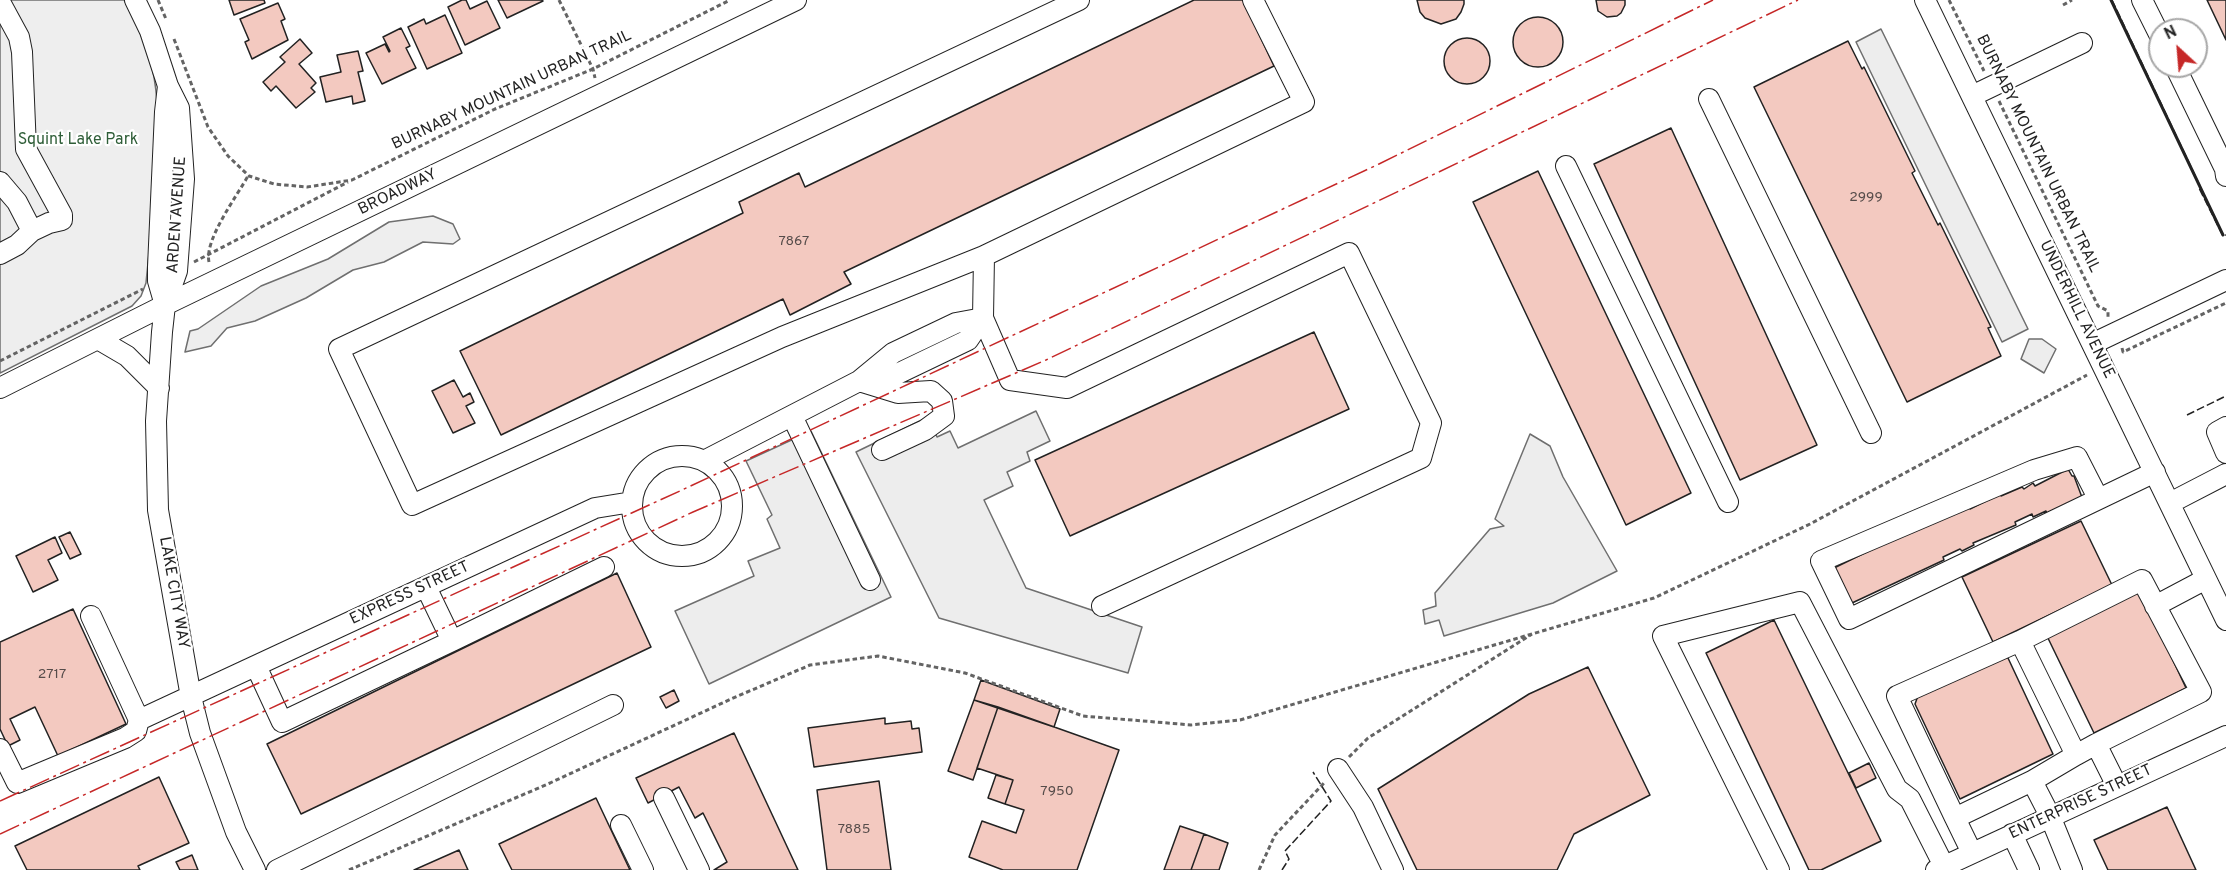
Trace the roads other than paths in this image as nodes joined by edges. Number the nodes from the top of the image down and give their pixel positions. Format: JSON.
{"nodes":[{"id":1,"x":135,"y":0,"type":"edge"},
{"id":2,"x":796,"y":0,"type":"edge"},
{"id":3,"x":1079,"y":0,"type":"edge"},
{"id":4,"x":1253,"y":0,"type":"edge"},
{"id":5,"x":1925,"y":0,"type":"edge"},
{"id":6,"x":2142,"y":0,"type":"edge"},
{"id":7,"x":0,"y":2,"type":"edge"},
{"id":8,"x":2151,"y":18,"type":"edge"},
{"id":9,"x":2082,"y":43,"type":"dead end"},
{"id":10,"x":2181,"y":78,"type":"edge"},
{"id":11,"x":1972,"y":96,"type":"junction"},
{"id":12,"x":1709,"y":99,"type":"dead end"},
{"id":13,"x":1566,"y":166,"type":"dead end"},
{"id":14,"x":2226,"y":171,"type":"edge"},
{"id":15,"x":0,"y":182,"type":"edge"},
{"id":16,"x":32,"y":231,"type":"junction"},
{"id":17,"x":0,"y":254,"type":"edge"},
{"id":18,"x":984,"y":256,"type":"junction"},
{"id":19,"x":2226,"y":280,"type":"edge"},
{"id":20,"x":165,"y":305,"type":"junction"},
{"id":21,"x":983,"y":318,"type":"junction"},
{"id":22,"x":98,"y":339,"type":"junction"},
{"id":23,"x":2092,"y":344,"type":"junction"},
{"id":24,"x":860,"y":381,"type":"junction"},
{"id":25,"x":0,"y":387,"type":"edge"},
{"id":26,"x":159,"y":388,"type":"junction"},
{"id":27,"x":792,"y":416,"type":"junction"},
{"id":28,"x":2226,"y":428,"type":"edge"},
{"id":29,"x":1871,"y":433,"type":"dead end"},
{"id":30,"x":882,"y":450,"type":"dead end"},
{"id":31,"x":2226,"y":453,"type":"edge"},
{"id":32,"x":704,"y":461,"type":"junction"},
{"id":33,"x":2155,"y":472,"type":"junction"},
{"id":34,"x":2226,"y":474,"type":"edge"},
{"id":35,"x":2098,"y":498,"type":"junction"},
{"id":36,"x":632,"y":502,"type":"junction"},
{"id":37,"x":1728,"y":502,"type":"dead end"},
{"id":38,"x":2170,"y":503,"type":"junction"},
{"id":39,"x":604,"y":567,"type":"dead end"},
{"id":40,"x":2206,"y":579,"type":"junction"},
{"id":41,"x":870,"y":580,"type":"dead end"},
{"id":42,"x":426,"y":587,"type":"junction"},
{"id":43,"x":1102,"y":606,"type":"dead end"},
{"id":44,"x":2156,"y":606,"type":"junction"},
{"id":45,"x":91,"y":616,"type":"dead end"},
{"id":46,"x":2226,"y":620,"type":"edge"},
{"id":47,"x":2020,"y":640,"type":"junction"},
{"id":48,"x":452,"y":641,"type":"junction"},
{"id":49,"x":256,"y":666,"type":"junction"},
{"id":50,"x":191,"y":697,"type":"junction"},
{"id":51,"x":613,"y":705,"type":"dead end"},
{"id":52,"x":139,"y":720,"type":"junction"},
{"id":53,"x":2226,"y":736,"type":"edge"},
{"id":54,"x":2096,"y":744,"type":"junction"},
{"id":55,"x":0,"y":749,"type":"edge"},
{"id":56,"x":2076,"y":755,"type":"junction"},
{"id":57,"x":1338,"y":769,"type":"road end"},
{"id":58,"x":2032,"y":781,"type":"junction"},
{"id":59,"x":2117,"y":786,"type":"junction"},
{"id":60,"x":664,"y":798,"type":"dead end"},
{"id":61,"x":2050,"y":816,"type":"junction"},
{"id":62,"x":1956,"y":818,"type":"junction"},
{"id":63,"x":621,"y":825,"type":"dead end"},
{"id":64,"x":2012,"y":834,"type":"junction"},
{"id":65,"x":1972,"y":853,"type":"junction"},
{"id":66,"x":1940,"y":868,"type":"edge"},
{"id":67,"x":255,"y":870,"type":"edge"},
{"id":68,"x":277,"y":870,"type":"edge"},
{"id":69,"x":643,"y":870,"type":"edge"},
{"id":70,"x":699,"y":870,"type":"edge"},
{"id":71,"x":1393,"y":870,"type":"edge"},
{"id":72,"x":1779,"y":870,"type":"edge"},
{"id":73,"x":2029,"y":870,"type":"edge"},
{"id":74,"x":2072,"y":870,"type":"edge"}],
"edges":[{"from":1,"to":20,"type":"street","name":"ARDEN AVENUE"},
{"from":2,"to":20,"type":"street","name":"BROADWAY"},
{"from":3,"to":18,"type":"street"},
{"from":4,"to":18,"type":"street"},
{"from":5,"to":11,"type":"street","name":"UNDERHILL AVENUE"},
{"from":6,"to":8,"type":"street"},
{"from":7,"to":16,"type":"street"},
{"from":9,"to":11,"type":"street"},
{"from":10,"to":14,"type":"street"},
{"from":11,"to":23,"type":"street","name":"UNDERHILL AVENUE"},
{"from":12,"to":29,"type":"street"},
{"from":13,"to":37,"type":"street"},
{"from":15,"to":16,"type":"street"},
{"from":16,"to":17,"type":"street"},
{"from":18,"to":21,"type":"street"},
{"from":19,"to":23,"type":"street"},
{"from":20,"to":22,"type":"street","name":"BROADWAY"},
{"from":20,"to":26,"type":"street","name":"LAKE CITY WAY"},
{"from":21,"to":24,"type":"street"},
{"from":21,"to":43,"type":"street"},
{"from":22,"to":25,"type":"street","name":"BROADWAY"},
{"from":22,"to":26,"type":"street"},
{"from":23,"to":33,"type":"street","name":"UNDERHILL AVENUE"},
{"from":24,"to":27,"type":"street"},
{"from":24,"to":30,"type":"street"},
{"from":26,"to":50,"type":"street","name":"LAKE CITY WAY"},
{"from":27,"to":32,"type":"street"},
{"from":27,"to":41,"type":"street"},
{"from":28,"to":31,"type":"street"},
{"from":32,"to":36,"type":"street"},
{"from":32,"to":36,"type":"street"},
{"from":33,"to":35,"type":"street"},
{"from":33,"to":38,"type":"street","name":"UNDERHILL AVENUE"},
{"from":34,"to":38,"type":"street"},
{"from":35,"to":35,"type":"street"},
{"from":36,"to":42,"type":"street","name":"EXPRESS STREET"},
{"from":38,"to":40,"type":"street","name":"UNDERHILL AVENUE"},
{"from":39,"to":48,"type":"street"},
{"from":40,"to":44,"type":"street"},
{"from":40,"to":46,"type":"street","name":"UNDERHILL AVENUE"},
{"from":42,"to":48,"type":"street"},
{"from":42,"to":49,"type":"street","name":"EXPRESS STREET"},
{"from":44,"to":47,"type":"street"},
{"from":44,"to":54,"type":"street"},
{"from":45,"to":52,"type":"street"},
{"from":47,"to":56,"type":"street"},
{"from":47,"to":62,"type":"street"},
{"from":48,"to":49,"type":"street"},
{"from":49,"to":50,"type":"street","name":"EXPRESS STREET"},
{"from":50,"to":52,"type":"street","name":"EXPRESS STREET"},
{"from":50,"to":67,"type":"street","name":"LAKE CITY WAY"},
{"from":51,"to":68,"type":"street"},
{"from":52,"to":55,"type":"street"},
{"from":53,"to":59,"type":"street","name":"ENTERPRISE STREET"},
{"from":54,"to":56,"type":"street"},
{"from":54,"to":59,"type":"street"},
{"from":56,"to":58,"type":"street"},
{"from":57,"to":71,"type":"street"},
{"from":58,"to":61,"type":"street"},
{"from":58,"to":62,"type":"street"},
{"from":59,"to":61,"type":"street","name":"ENTERPRISE STREET"},
{"from":60,"to":70,"type":"street"},
{"from":61,"to":64,"type":"street","name":"ENTERPRISE STREET"},
{"from":61,"to":74,"type":"street"},
{"from":62,"to":65,"type":"street"},
{"from":63,"to":69,"type":"street"},
{"from":64,"to":65,"type":"street","name":"ENTERPRISE STREET"},
{"from":64,"to":73,"type":"street"},
{"from":65,"to":66,"type":"street","name":"ENTERPRISE STREET"},
{"from":66,"to":72,"type":"street"}]}
